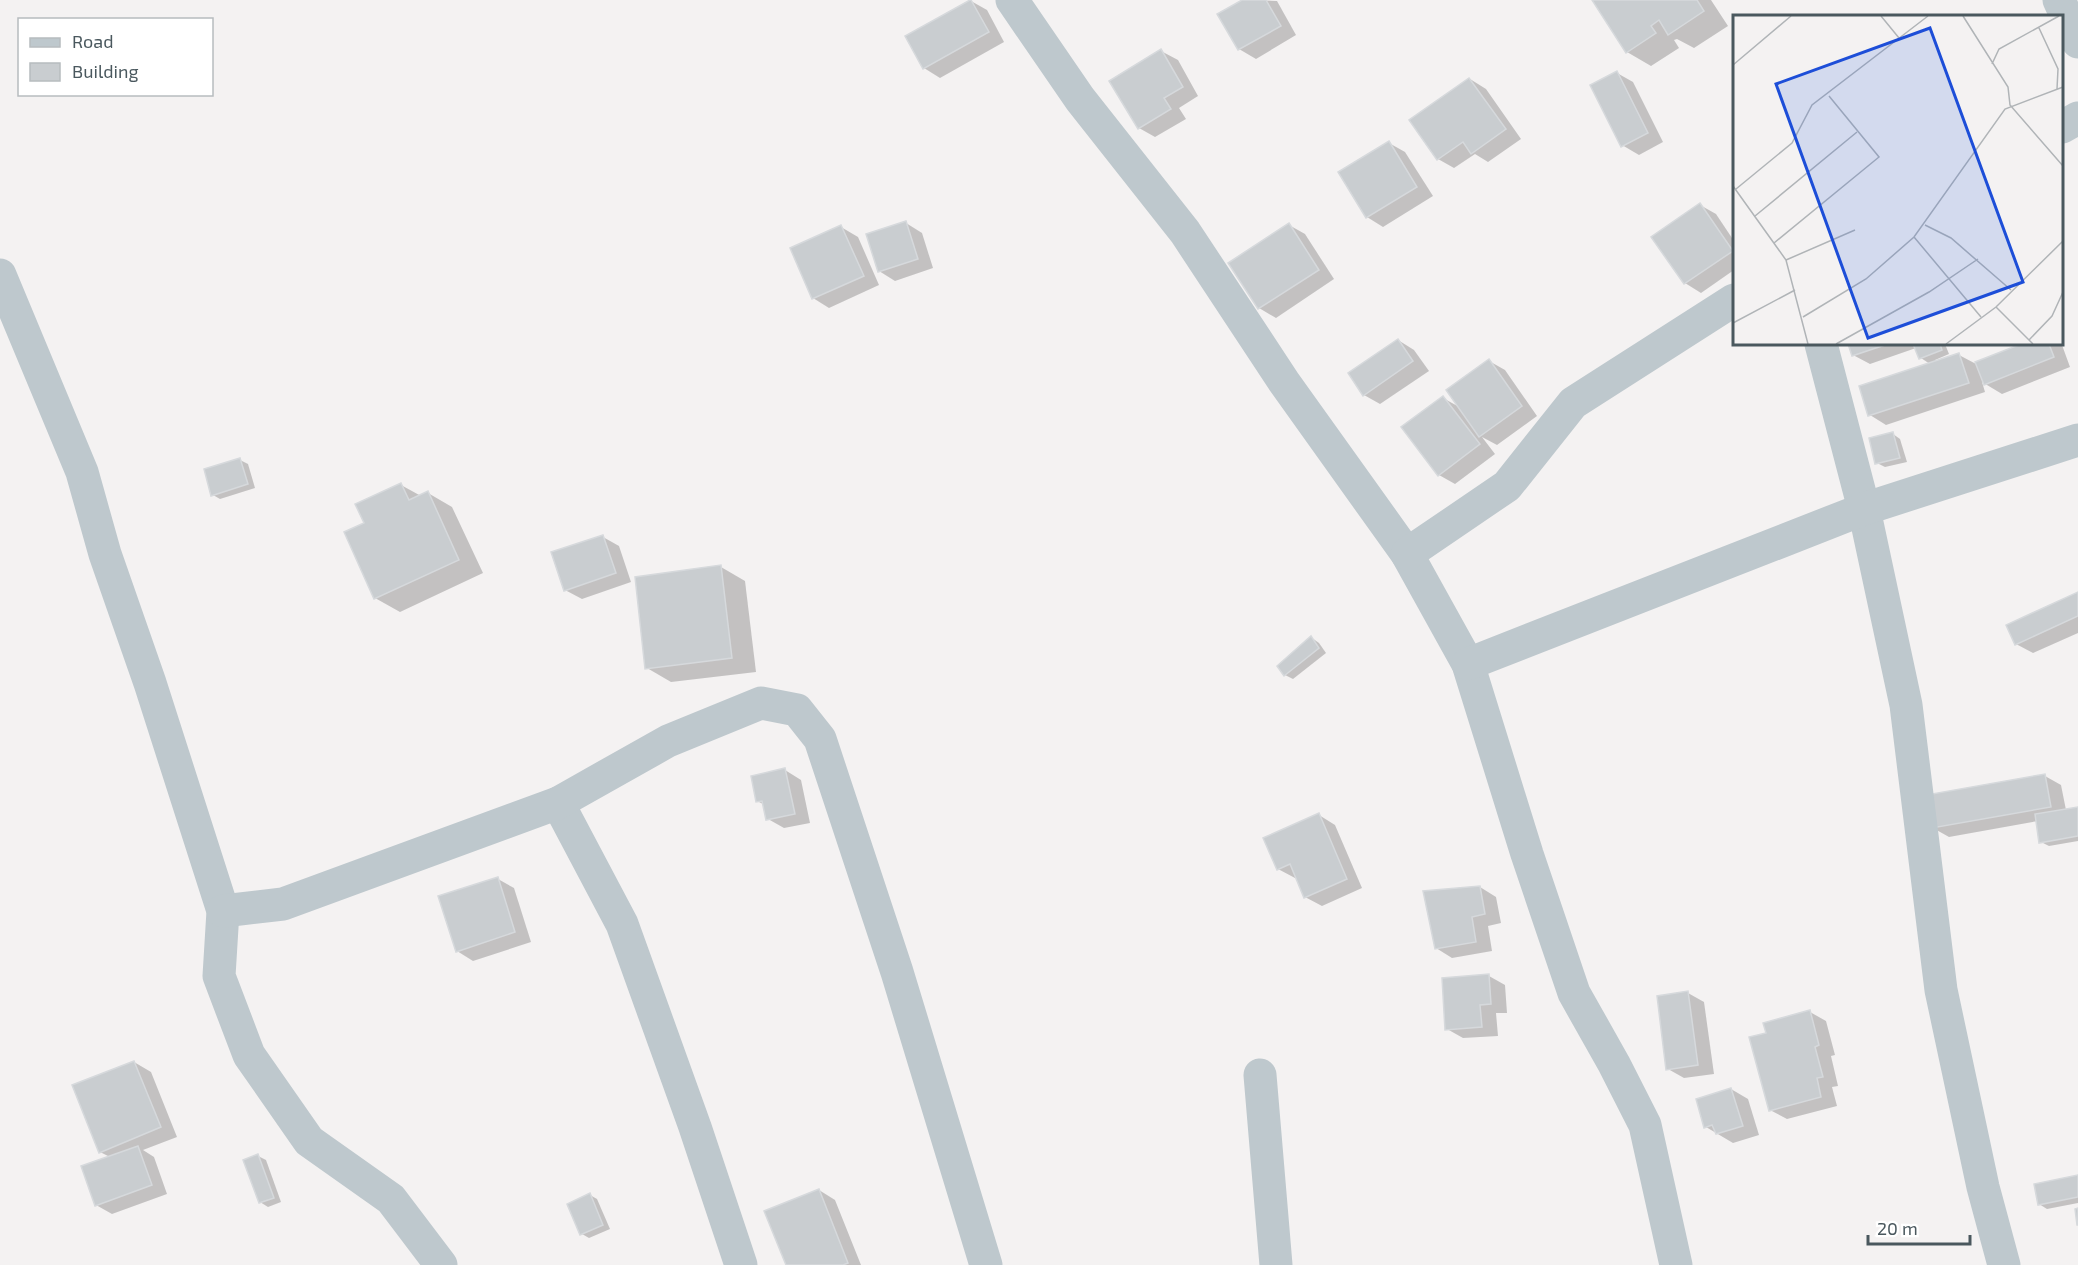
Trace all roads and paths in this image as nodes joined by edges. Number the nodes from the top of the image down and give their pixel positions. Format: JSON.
{"nodes":[{"id":1,"x":1012,"y":0,"type":"edge"},
{"id":2,"x":2059,"y":0,"type":"edge"},
{"id":3,"x":2078,"y":42,"type":"edge"},
{"id":4,"x":2078,"y":118,"type":"edge"},
{"id":5,"x":2063,"y":126,"type":"edge"},
{"id":6,"x":0,"y":275,"type":"edge"},
{"id":7,"x":1733,"y":301,"type":"edge"},
{"id":8,"x":1821,"y":345,"type":"edge"},
{"id":9,"x":2078,"y":441,"type":"edge"},
{"id":10,"x":1864,"y":509,"type":"junction"},
{"id":11,"x":1407,"y":554,"type":"junction"},
{"id":12,"x":1468,"y":664,"type":"junction"},
{"id":13,"x":558,"y":803,"type":"junction"},
{"id":14,"x":223,"y":910,"type":"junction"},
{"id":15,"x":1260,"y":1075,"type":"dead end"},
{"id":16,"x":441,"y":1265,"type":"edge"},
{"id":17,"x":741,"y":1265,"type":"edge"},
{"id":18,"x":986,"y":1265,"type":"edge"},
{"id":19,"x":1276,"y":1265,"type":"edge"},
{"id":20,"x":1676,"y":1265,"type":"edge"},
{"id":21,"x":2004,"y":1265,"type":"edge"}],
"edges":[{"from":1,"to":11,"type":"street"},
{"from":2,"to":3,"type":"street"},
{"from":4,"to":5,"type":"street"},
{"from":6,"to":14,"type":"street"},
{"from":7,"to":11,"type":"street"},
{"from":8,"to":10,"type":"street"},
{"from":9,"to":10,"type":"street"},
{"from":10,"to":12,"type":"street"},
{"from":10,"to":21,"type":"street"},
{"from":11,"to":12,"type":"street"},
{"from":12,"to":20,"type":"street"},
{"from":13,"to":14,"type":"street"},
{"from":13,"to":17,"type":"street"},
{"from":13,"to":18,"type":"street"},
{"from":14,"to":16,"type":"street"},
{"from":15,"to":19,"type":"street"}]}
